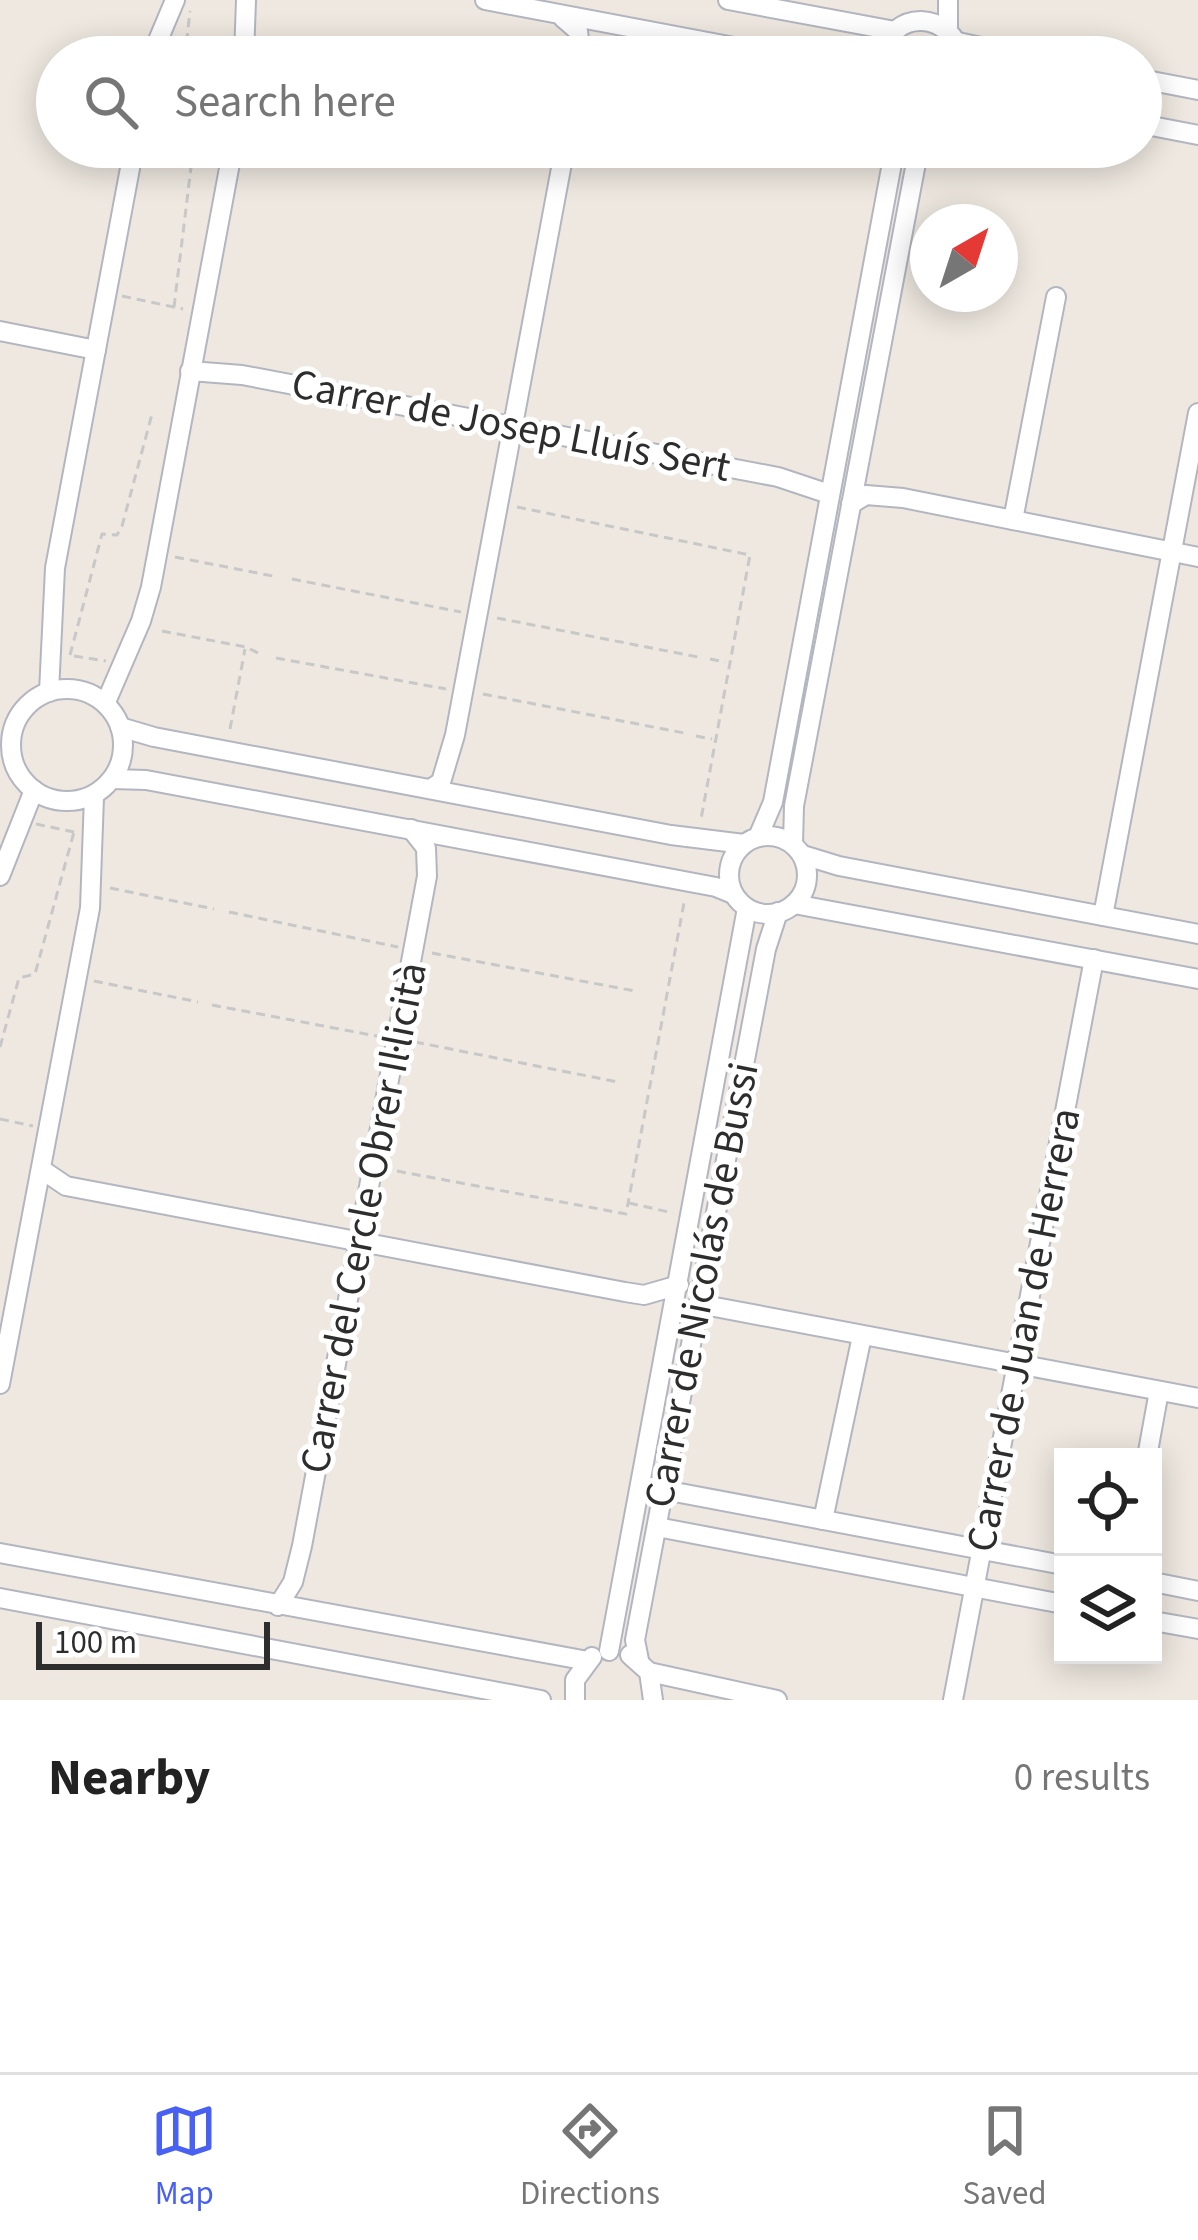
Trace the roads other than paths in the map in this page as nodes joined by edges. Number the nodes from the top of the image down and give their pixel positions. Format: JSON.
{"nodes":[{"id":1,"x":245,"y":0,"type":"edge"},
{"id":2,"x":484,"y":0,"type":"edge"},
{"id":3,"x":728,"y":0,"type":"edge"},
{"id":4,"x":922,"y":0,"type":"edge"},
{"id":5,"x":948,"y":0,"type":"edge"},
{"id":6,"x":183,"y":4,"type":"edge"},
{"id":7,"x":560,"y":14,"type":"junction"},
{"id":8,"x":914,"y":20,"type":"junction"},
{"id":9,"x":895,"y":31,"type":"junction"},
{"id":10,"x":164,"y":36,"type":"edge"},
{"id":11,"x":244,"y":36,"type":"edge"},
{"id":12,"x":579,"y":36,"type":"edge"},
{"id":13,"x":677,"y":36,"type":"edge"},
{"id":14,"x":893,"y":36,"type":"edge"},
{"id":15,"x":949,"y":36,"type":"edge"},
{"id":16,"x":955,"y":36,"type":"edge"},
{"id":17,"x":1162,"y":83,"type":"edge"},
{"id":18,"x":1198,"y":90,"type":"edge"},
{"id":19,"x":1162,"y":128,"type":"edge"},
{"id":20,"x":1198,"y":135,"type":"edge"},
{"id":21,"x":130,"y":168,"type":"edge"},
{"id":22,"x":229,"y":168,"type":"edge"},
{"id":23,"x":561,"y":168,"type":"edge"},
{"id":24,"x":891,"y":168,"type":"edge"},
{"id":25,"x":915,"y":168,"type":"edge"},
{"id":26,"x":1056,"y":297,"type":"dead end"},
{"id":27,"x":0,"y":331,"type":"edge"},
{"id":28,"x":96,"y":350,"type":"junction"},
{"id":29,"x":190,"y":371,"type":"junction"},
{"id":30,"x":1198,"y":413,"type":"edge"},
{"id":31,"x":513,"y":428,"type":"junction"},
{"id":32,"x":829,"y":494,"type":"junction"},
{"id":33,"x":851,"y":503,"type":"junction"},
{"id":34,"x":1013,"y":520,"type":"junction"},
{"id":35,"x":1172,"y":552,"type":"junction"},
{"id":36,"x":1198,"y":556,"type":"edge"},
{"id":37,"x":49,"y":692,"type":"junction"},
{"id":38,"x":106,"y":702,"type":"junction"},
{"id":39,"x":0,"y":708,"type":"edge"},
{"id":40,"x":22,"y":712,"type":"junction"},
{"id":41,"x":120,"y":727,"type":"junction"},
{"id":42,"x":6,"y":755,"type":"edge"},
{"id":43,"x":112,"y":779,"type":"junction"},
{"id":44,"x":432,"y":788,"type":"junction"},
{"id":45,"x":34,"y":790,"type":"junction"},
{"id":46,"x":94,"y":797,"type":"junction"},
{"id":47,"x":411,"y":829,"type":"junction"},
{"id":48,"x":752,"y":840,"type":"junction"},
{"id":49,"x":798,"y":850,"type":"junction"},
{"id":50,"x":0,"y":876,"type":"edge"},
{"id":51,"x":740,"y":901,"type":"junction"},
{"id":52,"x":786,"y":908,"type":"junction"},
{"id":53,"x":1103,"y":916,"type":"junction"},
{"id":54,"x":1198,"y":934,"type":"edge"},
{"id":55,"x":1094,"y":959,"type":"junction"},
{"id":56,"x":1198,"y":979,"type":"edge"},
{"id":57,"x":41,"y":1169,"type":"junction"},
{"id":58,"x":359,"y":1241,"type":"junction"},
{"id":59,"x":679,"y":1285,"type":"junction"},
{"id":60,"x":699,"y":1304,"type":"junction"},
{"id":61,"x":862,"y":1336,"type":"junction"},
{"id":62,"x":1019,"y":1365,"type":"junction"},
{"id":63,"x":0,"y":1384,"type":"edge"},
{"id":64,"x":1159,"y":1391,"type":"junction"},
{"id":65,"x":1198,"y":1399,"type":"edge"},
{"id":66,"x":1149,"y":1448,"type":"edge"},
{"id":67,"x":664,"y":1490,"type":"junction"},
{"id":68,"x":823,"y":1520,"type":"junction"},
{"id":69,"x":657,"y":1526,"type":"junction"},
{"id":70,"x":982,"y":1550,"type":"junction"},
{"id":71,"x":0,"y":1552,"type":"edge"},
{"id":72,"x":1054,"y":1563,"type":"edge"},
{"id":73,"x":1162,"y":1584,"type":"edge"},
{"id":74,"x":975,"y":1587,"type":"junction"},
{"id":75,"x":1198,"y":1591,"type":"edge"},
{"id":76,"x":0,"y":1598,"type":"edge"},
{"id":77,"x":1054,"y":1602,"type":"edge"},
{"id":78,"x":278,"y":1606,"type":"junction"},
{"id":79,"x":1162,"y":1623,"type":"edge"},
{"id":80,"x":1198,"y":1629,"type":"edge"},
{"id":81,"x":609,"y":1651,"type":"junction"},
{"id":82,"x":588,"y":1660,"type":"junction"},
{"id":83,"x":644,"y":1666,"type":"junction"},
{"id":84,"x":541,"y":1700,"type":"edge"},
{"id":85,"x":575,"y":1700,"type":"edge"},
{"id":86,"x":652,"y":1700,"type":"edge"},
{"id":87,"x":777,"y":1700,"type":"edge"},
{"id":88,"x":953,"y":1700,"type":"edge"}],
"edges":[{"from":1,"to":11,"type":"street"},
{"from":2,"to":7,"type":"street"},
{"from":3,"to":9,"type":"street"},
{"from":4,"to":8,"type":"street"},
{"from":5,"to":16,"type":"street"},
{"from":6,"to":10,"type":"street"},
{"from":7,"to":12,"type":"street"},
{"from":7,"to":13,"type":"street"},
{"from":8,"to":9,"type":"street"},
{"from":8,"to":15,"type":"street"},
{"from":9,"to":14,"type":"street"},
{"from":17,"to":18,"type":"street"},
{"from":19,"to":20,"type":"street"},
{"from":21,"to":28,"type":"street"},
{"from":22,"to":29,"type":"street"},
{"from":23,"to":31,"type":"street"},
{"from":24,"to":32,"type":"street"},
{"from":25,"to":33,"type":"street"},
{"from":26,"to":34,"type":"street"},
{"from":27,"to":28,"type":"street"},
{"from":28,"to":37,"type":"street"},
{"from":29,"to":31,"type":"street","name":"Carrer de Josep Lluís Sert"},
{"from":29,"to":38,"type":"street"},
{"from":30,"to":35,"type":"street"},
{"from":31,"to":32,"type":"street","name":"Carrer de Josep Lluís Sert"},
{"from":31,"to":44,"type":"street"},
{"from":32,"to":48,"type":"street"},
{"from":33,"to":34,"type":"street"},
{"from":33,"to":49,"type":"street"},
{"from":34,"to":35,"type":"street"},
{"from":35,"to":36,"type":"street"},
{"from":35,"to":53,"type":"street"},
{"from":37,"to":38,"type":"street"},
{"from":37,"to":40,"type":"street"},
{"from":38,"to":41,"type":"street"},
{"from":39,"to":40,"type":"street"},
{"from":40,"to":42,"type":"street"},
{"from":41,"to":43,"type":"street"},
{"from":41,"to":44,"type":"street"},
{"from":42,"to":45,"type":"street"},
{"from":43,"to":46,"type":"street"},
{"from":43,"to":47,"type":"street"},
{"from":44,"to":48,"type":"street"},
{"from":45,"to":46,"type":"street"},
{"from":45,"to":50,"type":"street"},
{"from":46,"to":57,"type":"street"},
{"from":47,"to":51,"type":"street"},
{"from":47,"to":58,"type":"street","name":"Carrer del Cercle Obrer Il·licità"},
{"from":48,"to":49,"type":"street"},
{"from":48,"to":51,"type":"street"},
{"from":49,"to":52,"type":"street"},
{"from":49,"to":53,"type":"street"},
{"from":51,"to":52,"type":"street"},
{"from":51,"to":59,"type":"street","name":"Carrer de Nicolás de Bussi"},
{"from":52,"to":55,"type":"street"},
{"from":52,"to":60,"type":"street","name":"Carrer de Nicolás de Bussi"},
{"from":53,"to":54,"type":"street"},
{"from":55,"to":56,"type":"street"},
{"from":55,"to":62,"type":"street","name":"Carrer de Juan de Herrera"},
{"from":57,"to":58,"type":"street"},
{"from":57,"to":63,"type":"street"},
{"from":58,"to":59,"type":"street"},
{"from":58,"to":78,"type":"street","name":"Carrer del Cercle Obrer Il·licità"},
{"from":59,"to":81,"type":"street","name":"Carrer de Nicolás de Bussi"},
{"from":60,"to":61,"type":"street"},
{"from":60,"to":67,"type":"street","name":"Carrer de Nicolás de Bussi"},
{"from":61,"to":62,"type":"street"},
{"from":61,"to":68,"type":"street"},
{"from":62,"to":64,"type":"street"},
{"from":62,"to":70,"type":"street","name":"Carrer de Juan de Herrera"},
{"from":64,"to":65,"type":"street"},
{"from":64,"to":66,"type":"street"},
{"from":67,"to":68,"type":"street"},
{"from":67,"to":69,"type":"street","name":"Carrer de Nicolás de Bussi"},
{"from":68,"to":70,"type":"street"},
{"from":69,"to":74,"type":"street"},
{"from":69,"to":83,"type":"street","name":"Carrer de Nicolás de Bussi"},
{"from":70,"to":72,"type":"street"},
{"from":70,"to":74,"type":"street","name":"Carrer de Juan de Herrera"},
{"from":71,"to":78,"type":"street"},
{"from":73,"to":75,"type":"street"},
{"from":74,"to":77,"type":"street"},
{"from":74,"to":88,"type":"street","name":"Carrer de Juan de Herrera"},
{"from":76,"to":84,"type":"street"},
{"from":78,"to":82,"type":"street"},
{"from":79,"to":80,"type":"street"},
{"from":81,"to":82,"type":"street"},
{"from":81,"to":83,"type":"street"},
{"from":82,"to":85,"type":"street"},
{"from":83,"to":86,"type":"street","name":"Carrer de Nicolás de Bussi"},
{"from":83,"to":87,"type":"street"}]}
